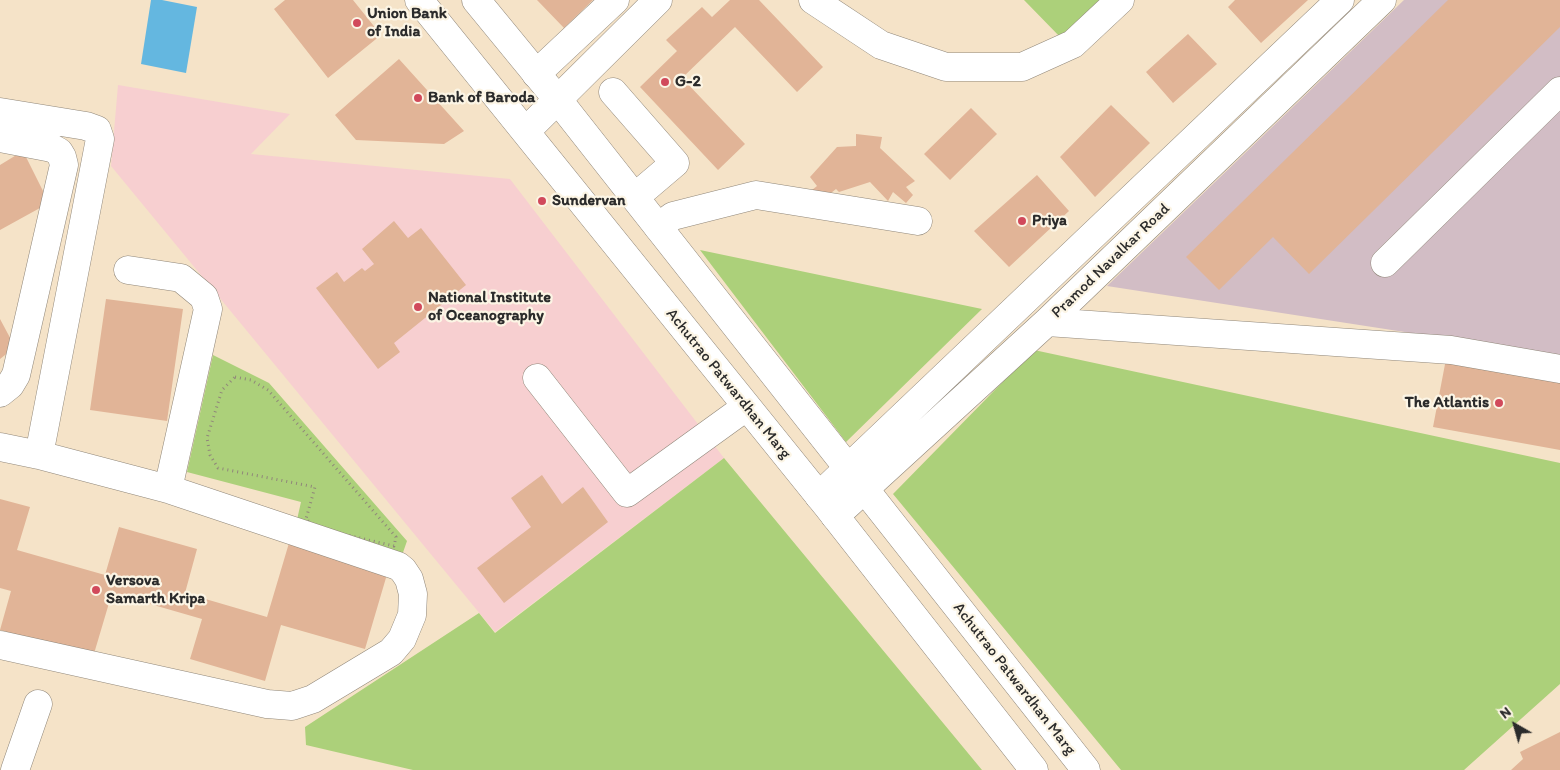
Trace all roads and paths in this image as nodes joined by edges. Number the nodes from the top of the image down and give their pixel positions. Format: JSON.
{"nodes":[{"id":1,"x":419,"y":0,"type":"edge"},
{"id":2,"x":476,"y":0,"type":"edge"},
{"id":3,"x":616,"y":0,"type":"edge"},
{"id":4,"x":658,"y":0,"type":"edge"},
{"id":5,"x":814,"y":0,"type":"edge"},
{"id":6,"x":1120,"y":0,"type":"edge"},
{"id":7,"x":1340,"y":0,"type":"edge"},
{"id":8,"x":1382,"y":0,"type":"edge"},
{"id":9,"x":536,"y":74,"type":"junction"},
{"id":10,"x":1560,"y":91,"type":"edge"},
{"id":11,"x":613,"y":92,"type":"dead end"},
{"id":12,"x":558,"y":100,"type":"junction"},
{"id":13,"x":0,"y":112,"type":"edge"},
{"id":14,"x":526,"y":131,"type":"junction"},
{"id":15,"x":0,"y":138,"type":"edge"},
{"id":16,"x":634,"y":197,"type":"junction"},
{"id":17,"x":918,"y":221,"type":"dead end"},
{"id":18,"x":658,"y":226,"type":"junction"},
{"id":19,"x":1384,"y":263,"type":"dead end"},
{"id":20,"x":128,"y":270,"type":"dead end"},
{"id":21,"x":1047,"y":322,"type":"junction"},
{"id":22,"x":1560,"y":369,"type":"edge"},
{"id":23,"x":537,"y":378,"type":"dead end"},
{"id":24,"x":0,"y":393,"type":"edge"},
{"id":25,"x":746,"y":407,"type":"junction"},
{"id":26,"x":0,"y":447,"type":"edge"},
{"id":27,"x":39,"y":455,"type":"junction"},
{"id":28,"x":218,"y":468,"type":"joint"},
{"id":29,"x":857,"y":478,"type":"junction"},
{"id":30,"x":168,"y":489,"type":"junction"},
{"id":31,"x":827,"y":506,"type":"junction"},
{"id":32,"x":0,"y":646,"type":"edge"},
{"id":33,"x":38,"y":704,"type":"dead end"},
{"id":34,"x":15,"y":768,"type":"edge"},
{"id":35,"x":1034,"y":770,"type":"edge"},
{"id":36,"x":1086,"y":770,"type":"edge"}],
"edges":[{"from":1,"to":14,"type":"street","name":"Achutrao Patwardhan Marg"},
{"from":2,"to":9,"type":"street","name":"Achutrao Patwardhan Marg"},
{"from":3,"to":9,"type":"street"},
{"from":4,"to":12,"type":"street"},
{"from":5,"to":6,"type":"street"},
{"from":7,"to":29,"type":"street","name":"Pramod Navalkar Road"},
{"from":8,"to":21,"type":"street","name":"Pramod Navalkar Road"},
{"from":9,"to":12,"type":"street","name":"Achutrao Patwardhan Marg"},
{"from":10,"to":19,"type":"street"},
{"from":11,"to":16,"type":"street"},
{"from":12,"to":14,"type":"street"},
{"from":12,"to":16,"type":"street","name":"Achutrao Patwardhan Marg"},
{"from":13,"to":27,"type":"street"},
{"from":14,"to":25,"type":"street","name":"Achutrao Patwardhan Marg"},
{"from":15,"to":24,"type":"street"},
{"from":16,"to":18,"type":"street","name":"Achutrao Patwardhan Marg"},
{"from":17,"to":18,"type":"street"},
{"from":18,"to":29,"type":"street","name":"Achutrao Patwardhan Marg"},
{"from":20,"to":30,"type":"street"},
{"from":21,"to":22,"type":"street"},
{"from":21,"to":29,"type":"street","name":"Pramod Navalkar Road"},
{"from":23,"to":25,"type":"street"},
{"from":25,"to":31,"type":"street","name":"Achutrao Patwardhan Marg"},
{"from":26,"to":27,"type":"street"},
{"from":27,"to":30,"type":"street"},
{"from":28,"to":28,"type":"path"},
{"from":29,"to":31,"type":"street","name":"Pramod Navalkar Road"},
{"from":29,"to":36,"type":"street","name":"Achutrao Patwardhan Marg"},
{"from":30,"to":32,"type":"street"},
{"from":31,"to":35,"type":"street","name":"Achutrao Patwardhan Marg"},
{"from":33,"to":34,"type":"street"}]}
